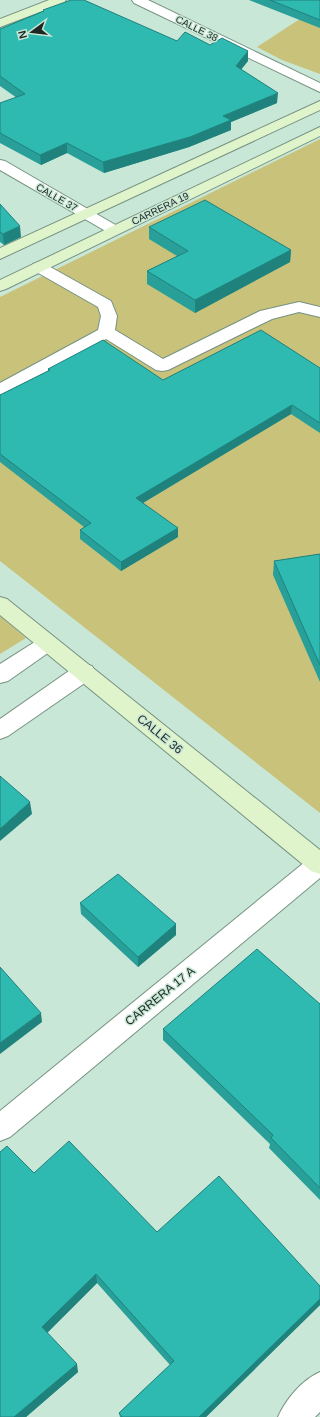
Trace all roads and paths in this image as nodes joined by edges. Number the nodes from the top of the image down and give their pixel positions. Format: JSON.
{"nodes":[{"id":1,"x":60,"y":0,"type":"edge"},
{"id":2,"x":138,"y":0,"type":"edge"},
{"id":3,"x":0,"y":23,"type":"edge"},
{"id":4,"x":320,"y":88,"type":"edge"},
{"id":5,"x":320,"y":105,"type":"edge"},
{"id":6,"x":320,"y":131,"type":"edge"},
{"id":7,"x":0,"y":164,"type":"edge"},
{"id":8,"x":85,"y":214,"type":"junction"},
{"id":9,"x":114,"y":230,"type":"junction"},
{"id":10,"x":0,"y":254,"type":"edge"},
{"id":11,"x":39,"y":267,"type":"junction"},
{"id":12,"x":0,"y":286,"type":"edge"},
{"id":13,"x":320,"y":312,"type":"edge"},
{"id":14,"x":106,"y":332,"type":"junction"},
{"id":15,"x":0,"y":390,"type":"edge"},
{"id":16,"x":0,"y":604,"type":"edge"},
{"id":17,"x":48,"y":643,"type":"junction"},
{"id":18,"x":84,"y":672,"type":"junction"},
{"id":19,"x":0,"y":675,"type":"edge"},
{"id":20,"x":0,"y":730,"type":"edge"},
{"id":21,"x":320,"y":864,"type":"edge"},
{"id":22,"x":0,"y":1128,"type":"edge"},
{"id":23,"x":320,"y":1388,"type":"edge"},
{"id":24,"x":294,"y":1417,"type":"edge"}],
"edges":[{"from":1,"to":3,"type":"main road"},
{"from":2,"to":4,"type":"street","name":"CALLE 38"},
{"from":5,"to":8,"type":"main road"},
{"from":6,"to":9,"type":"main road","name":"CARRERA 19"},
{"from":7,"to":8,"type":"street","name":"CALLE 37"},
{"from":8,"to":9,"type":"street","name":"CALLE 37"},
{"from":8,"to":10,"type":"main road"},
{"from":9,"to":11,"type":"main road","name":"CARRERA 19"},
{"from":11,"to":12,"type":"main road","name":"CARRERA 19"},
{"from":11,"to":14,"type":"street"},
{"from":13,"to":14,"type":"street"},
{"from":14,"to":15,"type":"street"},
{"from":16,"to":17,"type":"main road","name":"CALLE 36"},
{"from":17,"to":18,"type":"main road","name":"CALLE 36"},
{"from":17,"to":19,"type":"street"},
{"from":18,"to":20,"type":"street"},
{"from":18,"to":21,"type":"main road","name":"CALLE 36"},
{"from":21,"to":22,"type":"street","name":"CARRERA 17 A"},
{"from":23,"to":24,"type":"street"}]}
